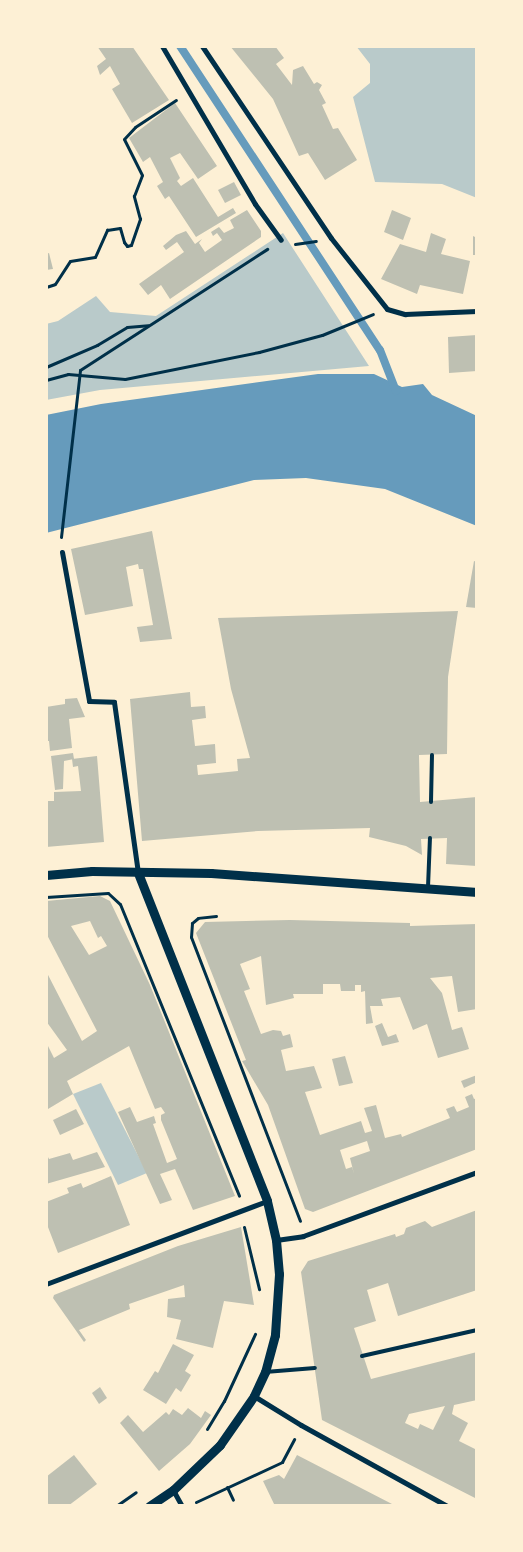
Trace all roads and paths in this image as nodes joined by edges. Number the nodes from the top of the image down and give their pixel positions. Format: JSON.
{"nodes":[{"id":1,"x":162,"y":46,"type":"edge"},
{"id":2,"x":202,"y":46,"type":"edge"},
{"id":3,"x":189,"y":91,"type":"junction"},
{"id":4,"x":322,"y":239,"type":"dead end"},
{"id":5,"x":281,"y":240,"type":"joint"},
{"id":6,"x":291,"y":245,"type":"dead end"},
{"id":7,"x":46,"y":287,"type":"edge"},
{"id":8,"x":477,"y":311,"type":"edge"},
{"id":9,"x":366,"y":316,"type":"dead end"},
{"id":10,"x":149,"y":325,"type":"junction"},
{"id":11,"x":46,"y":368,"type":"edge"},
{"id":12,"x":46,"y":380,"type":"edge"},
{"id":13,"x":61,"y":538,"type":"dead end"},
{"id":14,"x":62,"y":552,"type":"dead end"},
{"id":15,"x":432,"y":755,"type":"dead end"},
{"id":16,"x":431,"y":802,"type":"dead end"},
{"id":17,"x":430,"y":838,"type":"dead end"},
{"id":18,"x":138,"y":873,"type":"junction"},
{"id":19,"x":46,"y":875,"type":"edge"},
{"id":20,"x":427,"y":890,"type":"junction"},
{"id":21,"x":477,"y":892,"type":"edge"},
{"id":22,"x":46,"y":897,"type":"edge"},
{"id":23,"x":216,"y":916,"type":"dead end"},
{"id":24,"x":477,"y":1172,"type":"edge"},
{"id":25,"x":267,"y":1200,"type":"junction"},
{"id":26,"x":240,"y":1209,"type":"junction"},
{"id":27,"x":303,"y":1236,"type":"junction"},
{"id":28,"x":276,"y":1240,"type":"junction"},
{"id":29,"x":46,"y":1284,"type":"edge"},
{"id":30,"x":260,"y":1299,"type":"dead end"},
{"id":31,"x":257,"y":1327,"type":"dead end"},
{"id":32,"x":477,"y":1330,"type":"edge"},
{"id":33,"x":362,"y":1356,"type":"dead end"},
{"id":34,"x":315,"y":1368,"type":"dead end"},
{"id":35,"x":265,"y":1372,"type":"junction"},
{"id":36,"x":254,"y":1396,"type":"junction"},
{"id":37,"x":301,"y":1426,"type":"junction"},
{"id":38,"x":201,"y":1437,"type":"dead end"},
{"id":39,"x":227,"y":1487,"type":"junction"},
{"id":40,"x":173,"y":1490,"type":"junction"},
{"id":41,"x":200,"y":1500,"type":"dead end"},
{"id":42,"x":234,"y":1500,"type":"dead end"},
{"id":43,"x":149,"y":1506,"type":"edge"},
{"id":44,"x":182,"y":1506,"type":"edge"},
{"id":45,"x":447,"y":1506,"type":"edge"}],
"edges":[{"from":1,"to":3,"type":"street"},
{"from":2,"to":8,"type":"street"},
{"from":3,"to":5,"type":"street"},
{"from":3,"to":7,"type":"path"},
{"from":4,"to":6,"type":"path"},
{"from":5,"to":10,"type":"path"},
{"from":9,"to":12,"type":"path"},
{"from":10,"to":11,"type":"path"},
{"from":10,"to":13,"type":"path"},
{"from":14,"to":18,"type":"street"},
{"from":15,"to":16,"type":"lane"},
{"from":17,"to":20,"type":"lane"},
{"from":18,"to":19,"type":"street"},
{"from":18,"to":20,"type":"street"},
{"from":18,"to":25,"type":"street"},
{"from":20,"to":21,"type":"street"},
{"from":22,"to":26,"type":"path"},
{"from":23,"to":27,"type":"path"},
{"from":24,"to":27,"type":"street"},
{"from":25,"to":26,"type":"street"},
{"from":25,"to":28,"type":"street"},
{"from":26,"to":29,"type":"street"},
{"from":26,"to":30,"type":"path"},
{"from":27,"to":28,"type":"street"},
{"from":28,"to":35,"type":"street"},
{"from":31,"to":38,"type":"path"},
{"from":32,"to":33,"type":"lane"},
{"from":34,"to":35,"type":"lane"},
{"from":35,"to":36,"type":"street"},
{"from":36,"to":37,"type":"street"},
{"from":36,"to":40,"type":"street"},
{"from":37,"to":39,"type":"path"},
{"from":37,"to":45,"type":"street"},
{"from":39,"to":41,"type":"path"},
{"from":39,"to":42,"type":"path"},
{"from":40,"to":43,"type":"street"},
{"from":40,"to":44,"type":"street"}]}
